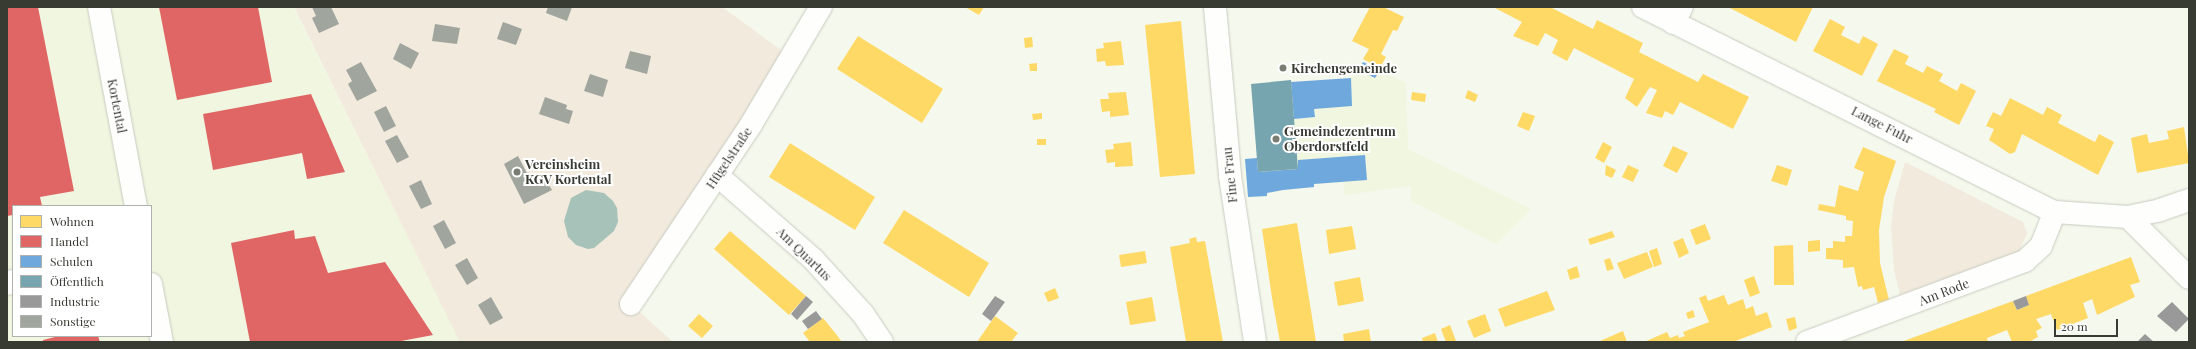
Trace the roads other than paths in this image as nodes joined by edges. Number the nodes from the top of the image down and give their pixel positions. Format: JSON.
{"nodes":[{"id":1,"x":99,"y":7,"type":"edge"},
{"id":2,"x":821,"y":7,"type":"edge"},
{"id":3,"x":1215,"y":7,"type":"edge"},
{"id":4,"x":1643,"y":7,"type":"edge"},
{"id":5,"x":1677,"y":15,"type":"edge"},
{"id":6,"x":717,"y":175,"type":"junction"},
{"id":7,"x":2189,"y":200,"type":"edge"},
{"id":8,"x":136,"y":205,"type":"edge"},
{"id":9,"x":2055,"y":212,"type":"junction"},
{"id":10,"x":2128,"y":217,"type":"junction"},
{"id":11,"x":2189,"y":278,"type":"edge"},
{"id":12,"x":152,"y":289,"type":"edge"},
{"id":13,"x":631,"y":304,"type":"dead end"},
{"id":14,"x":162,"y":342,"type":"edge"},
{"id":15,"x":882,"y":342,"type":"edge"},
{"id":16,"x":1255,"y":342,"type":"edge"},
{"id":17,"x":1807,"y":342,"type":"edge"}],
"edges":[{"from":1,"to":8,"type":"street","name":"Kortental"},
{"from":2,"to":6,"type":"street","name":"Hügelstraße"},
{"from":3,"to":16,"type":"street","name":"Fine Frau"},
{"from":4,"to":5,"type":"street","name":"Lange Fuhr"},
{"from":5,"to":9,"type":"street","name":"Lange Fuhr"},
{"from":6,"to":13,"type":"street","name":"Hügelstraße"},
{"from":6,"to":15,"type":"street","name":"Am Quartus"},
{"from":7,"to":10,"type":"street"},
{"from":9,"to":10,"type":"street","name":"Lange Fuhr"},
{"from":9,"to":17,"type":"street","name":"Am Rode"},
{"from":10,"to":11,"type":"street"},
{"from":12,"to":14,"type":"street"}]}
